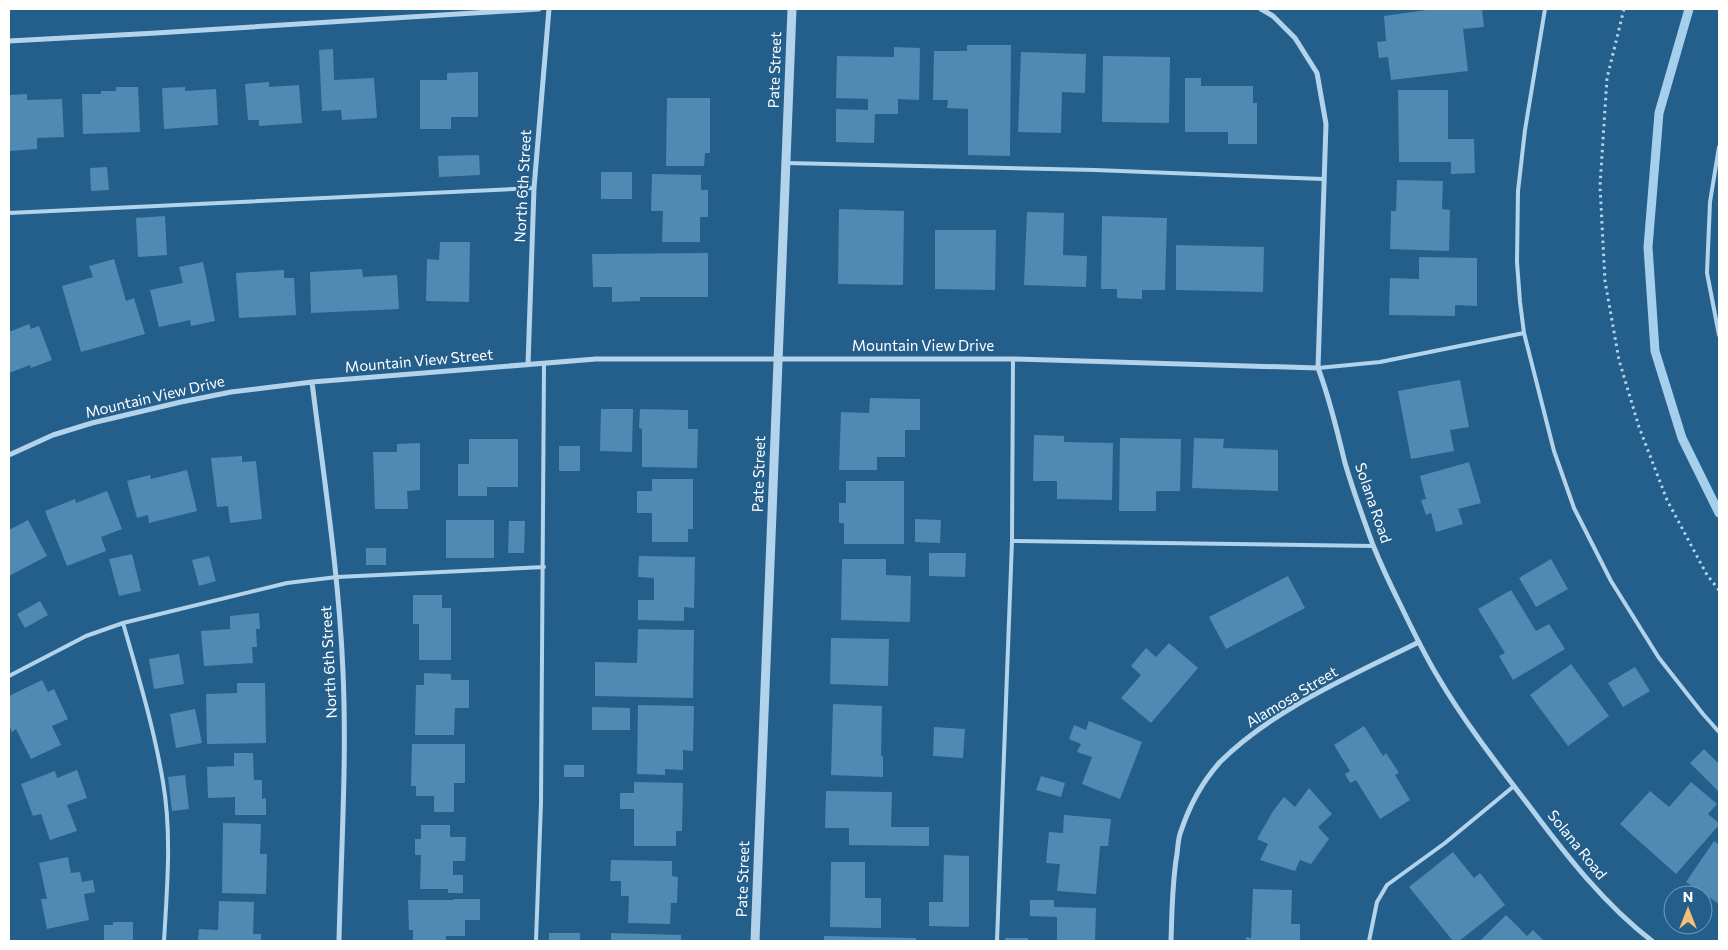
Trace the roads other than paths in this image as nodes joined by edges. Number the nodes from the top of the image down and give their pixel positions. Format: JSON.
{"nodes":[{"id":1,"x":539,"y":9,"type":"edge"},
{"id":2,"x":549,"y":9,"type":"edge"},
{"id":3,"x":792,"y":9,"type":"edge"},
{"id":4,"x":1261,"y":9,"type":"edge"},
{"id":5,"x":1546,"y":9,"type":"edge"},
{"id":6,"x":9,"y":41,"type":"edge"},
{"id":7,"x":1719,"y":147,"type":"edge"},
{"id":8,"x":786,"y":163,"type":"junction"},
{"id":9,"x":1323,"y":179,"type":"junction"},
{"id":10,"x":534,"y":188,"type":"junction"},
{"id":11,"x":9,"y":213,"type":"edge"},
{"id":12,"x":1524,"y":333,"type":"junction"},
{"id":13,"x":1719,"y":335,"type":"edge"},
{"id":14,"x":778,"y":358,"type":"junction"},
{"id":15,"x":1013,"y":359,"type":"junction"},
{"id":16,"x":544,"y":364,"type":"junction"},
{"id":17,"x":528,"y":365,"type":"junction"},
{"id":18,"x":1318,"y":368,"type":"junction"},
{"id":19,"x":312,"y":382,"type":"junction"},
{"id":20,"x":9,"y":455,"type":"edge"},
{"id":21,"x":1012,"y":540,"type":"junction"},
{"id":22,"x":1373,"y":546,"type":"junction"},
{"id":23,"x":544,"y":567,"type":"junction"},
{"id":24,"x":337,"y":577,"type":"junction"},
{"id":25,"x":124,"y":623,"type":"junction"},
{"id":26,"x":1419,"y":642,"type":"junction"},
{"id":27,"x":9,"y":676,"type":"edge"},
{"id":28,"x":1719,"y":732,"type":"edge"},
{"id":29,"x":1514,"y":786,"type":"junction"},
{"id":30,"x":164,"y":941,"type":"edge"},
{"id":31,"x":339,"y":941,"type":"edge"},
{"id":32,"x":536,"y":941,"type":"edge"},
{"id":33,"x":755,"y":941,"type":"edge"},
{"id":34,"x":998,"y":941,"type":"edge"},
{"id":35,"x":1171,"y":941,"type":"edge"},
{"id":36,"x":1369,"y":941,"type":"edge"},
{"id":37,"x":1652,"y":941,"type":"edge"}],
"edges":[{"from":1,"to":6,"type":"street"},
{"from":2,"to":10,"type":"street","name":"North 6th Street"},
{"from":3,"to":8,"type":"street","name":"Pate Street"},
{"from":4,"to":9,"type":"street","name":"Solana Road"},
{"from":5,"to":12,"type":"lane"},
{"from":7,"to":13,"type":"lane"},
{"from":8,"to":9,"type":"lane"},
{"from":8,"to":14,"type":"street","name":"Pate Street"},
{"from":9,"to":18,"type":"street","name":"Solana Road"},
{"from":10,"to":11,"type":"lane"},
{"from":10,"to":17,"type":"street","name":"North 6th Street"},
{"from":12,"to":18,"type":"lane"},
{"from":12,"to":28,"type":"lane"},
{"from":14,"to":15,"type":"street","name":"Mountain View Drive"},
{"from":14,"to":16,"type":"street","name":"Mountain View Drive"},
{"from":14,"to":33,"type":"street","name":"Pate Street"},
{"from":15,"to":18,"type":"street","name":"Mountain View Drive"},
{"from":15,"to":21,"type":"lane"},
{"from":16,"to":17,"type":"street","name":"Mountain View Drive"},
{"from":16,"to":23,"type":"lane"},
{"from":17,"to":19,"type":"street","name":"Mountain View Street"},
{"from":18,"to":22,"type":"street","name":"Solana Road"},
{"from":19,"to":20,"type":"street","name":"Mountain View Drive"},
{"from":19,"to":24,"type":"street","name":"North 6th Street"},
{"from":21,"to":22,"type":"lane"},
{"from":21,"to":34,"type":"lane"},
{"from":22,"to":26,"type":"street","name":"Solana Road"},
{"from":23,"to":24,"type":"lane"},
{"from":23,"to":32,"type":"lane"},
{"from":24,"to":25,"type":"lane"},
{"from":24,"to":31,"type":"street","name":"North 6th Street"},
{"from":25,"to":27,"type":"lane"},
{"from":25,"to":30,"type":"lane"},
{"from":26,"to":29,"type":"street","name":"Solana Road"},
{"from":26,"to":35,"type":"street","name":"Alamosa Street"},
{"from":29,"to":36,"type":"lane"},
{"from":29,"to":37,"type":"street","name":"Solana Road"}]}
